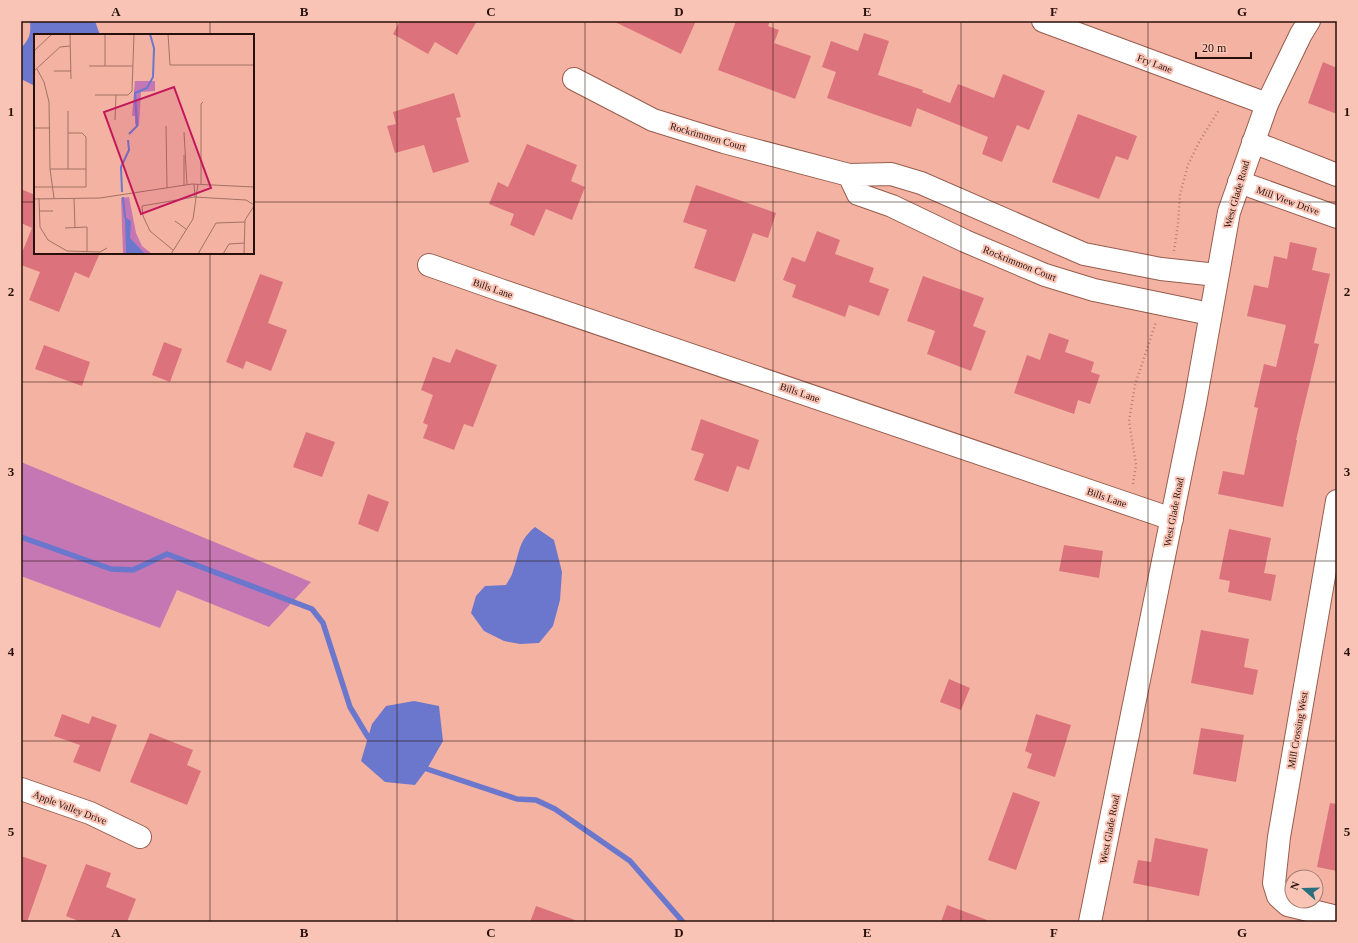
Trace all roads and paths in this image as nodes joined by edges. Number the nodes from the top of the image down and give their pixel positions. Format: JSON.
{"nodes":[{"id":1,"x":1043,"y":21,"type":"edge"},
{"id":2,"x":1309,"y":21,"type":"edge"},
{"id":3,"x":574,"y":79,"type":"dead end"},
{"id":4,"x":1267,"y":104,"type":"junction"},
{"id":5,"x":1253,"y":142,"type":"junction"},
{"id":6,"x":849,"y":175,"type":"junction"},
{"id":7,"x":1337,"y":175,"type":"edge"},
{"id":8,"x":1239,"y":182,"type":"junction"},
{"id":9,"x":980,"y":209,"type":"junction"},
{"id":10,"x":1337,"y":217,"type":"edge"},
{"id":11,"x":1051,"y":240,"type":"junction"},
{"id":12,"x":965,"y":241,"type":"junction"},
{"id":13,"x":1117,"y":260,"type":"junction"},
{"id":14,"x":429,"y":265,"type":"dead end"},
{"id":15,"x":1039,"y":273,"type":"junction"},
{"id":16,"x":1217,"y":276,"type":"junction"},
{"id":17,"x":1111,"y":293,"type":"junction"},
{"id":18,"x":1210,"y":314,"type":"junction"},
{"id":19,"x":1337,"y":501,"type":"edge"},
{"id":20,"x":1172,"y":519,"type":"junction"},
{"id":21,"x":21,"y":789,"type":"edge"},
{"id":22,"x":140,"y":837,"type":"dead end"},
{"id":23,"x":1337,"y":917,"type":"edge"},
{"id":24,"x":1090,"y":922,"type":"edge"}],
"edges":[{"from":1,"to":4,"type":"street","name":"Fry Lane"},
{"from":2,"to":4,"type":"street","name":"West Glade Road"},
{"from":3,"to":6,"type":"street","name":"Rockrimmon Court"},
{"from":4,"to":5,"type":"street","name":"West Glade Road"},
{"from":5,"to":7,"type":"street"},
{"from":5,"to":8,"type":"street","name":"West Glade Road"},
{"from":6,"to":9,"type":"street","name":"Rockrimmon Court"},
{"from":6,"to":12,"type":"street","name":"Rockrimmon Court"},
{"from":8,"to":10,"type":"street","name":"Mill View Drive"},
{"from":8,"to":16,"type":"street","name":"West Glade Road"},
{"from":9,"to":11,"type":"street","name":"Rockrimmon Court"},
{"from":9,"to":12,"type":"street"},
{"from":11,"to":13,"type":"street","name":"Rockrimmon Court"},
{"from":11,"to":15,"type":"street"},
{"from":12,"to":15,"type":"street","name":"Rockrimmon Court"},
{"from":13,"to":16,"type":"street","name":"Rockrimmon Court"},
{"from":13,"to":17,"type":"street"},
{"from":14,"to":20,"type":"street","name":"Bills Lane"},
{"from":15,"to":17,"type":"street","name":"Rockrimmon Court"},
{"from":16,"to":18,"type":"street","name":"West Glade Road"},
{"from":17,"to":18,"type":"street","name":"Rockrimmon Court"},
{"from":18,"to":20,"type":"street","name":"West Glade Road"},
{"from":19,"to":23,"type":"street","name":"Mill Crossing West"},
{"from":20,"to":24,"type":"street","name":"West Glade Road"},
{"from":21,"to":22,"type":"street","name":"Apple Valley Drive"}]}
